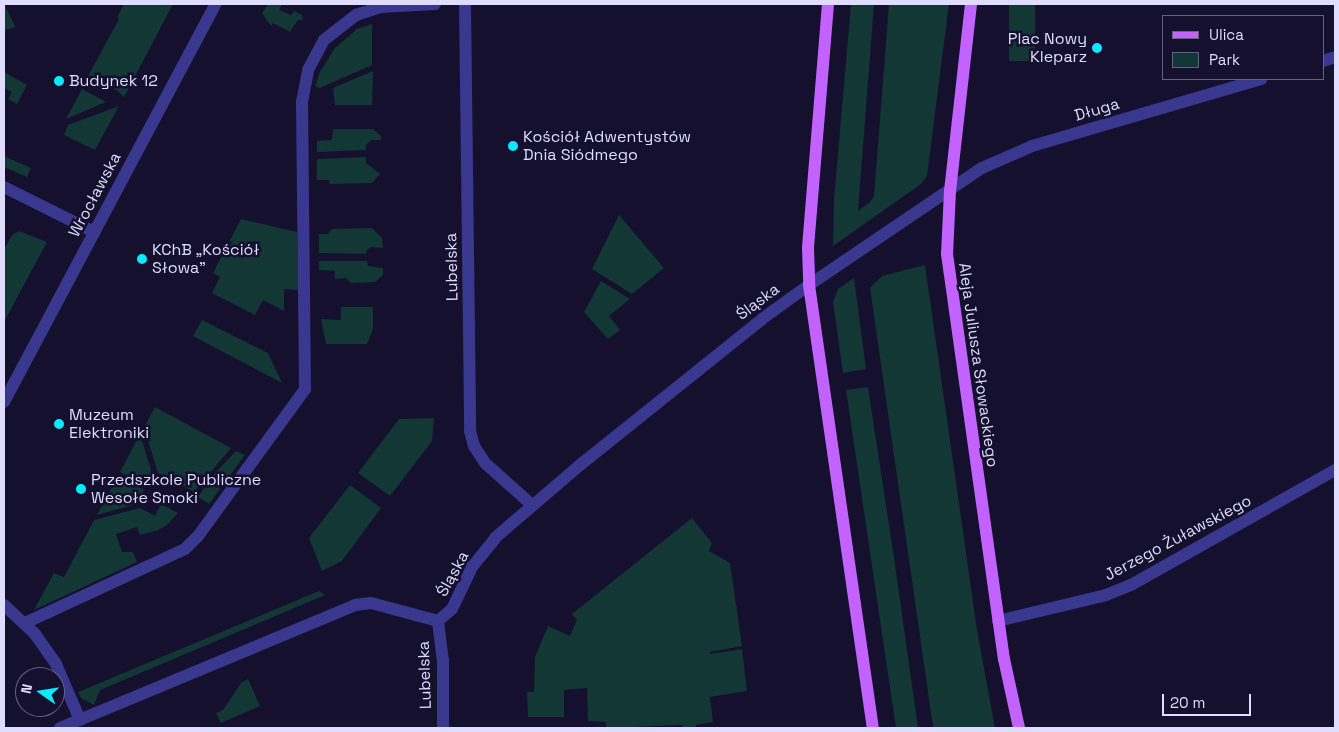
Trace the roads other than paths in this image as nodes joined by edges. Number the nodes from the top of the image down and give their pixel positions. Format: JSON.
{"nodes":[{"id":1,"x":216,"y":4,"type":"edge"},
{"id":2,"x":435,"y":4,"type":"edge"},
{"id":3,"x":465,"y":4,"type":"edge"},
{"id":4,"x":828,"y":4,"type":"edge"},
{"id":5,"x":971,"y":4,"type":"edge"},
{"id":6,"x":1258,"y":80,"type":"edge"},
{"id":7,"x":4,"y":187,"type":"edge"},
{"id":8,"x":950,"y":190,"type":"junction"},
{"id":9,"x":94,"y":232,"type":"junction"},
{"id":10,"x":809,"y":285,"type":"junction"},
{"id":11,"x":4,"y":402,"type":"edge"},
{"id":12,"x":1335,"y":470,"type":"edge"},
{"id":13,"x":532,"y":505,"type":"junction"},
{"id":14,"x":4,"y":605,"type":"edge"},
{"id":15,"x":438,"y":621,"type":"junction"},
{"id":16,"x":998,"y":621,"type":"junction"},
{"id":17,"x":25,"y":624,"type":"junction"},
{"id":18,"x":80,"y":720,"type":"junction"},
{"id":19,"x":60,"y":728,"type":"edge"},
{"id":20,"x":444,"y":728,"type":"edge"},
{"id":21,"x":873,"y":728,"type":"edge"},
{"id":22,"x":1019,"y":728,"type":"edge"}],
"edges":[{"from":1,"to":9,"type":"street","name":"Wrocławska"},
{"from":2,"to":17,"type":"street"},
{"from":3,"to":13,"type":"street","name":"Lubelska"},
{"from":4,"to":10,"type":"main road"},
{"from":5,"to":8,"type":"main road","name":"Aleja Juliusza Słowackiego"},
{"from":6,"to":8,"type":"street","name":"Długa"},
{"from":7,"to":9,"type":"street"},
{"from":8,"to":10,"type":"street","name":"Długa"},
{"from":8,"to":16,"type":"main road","name":"Aleja Juliusza Słowackiego"},
{"from":9,"to":11,"type":"street","name":"Wrocławska"},
{"from":10,"to":13,"type":"street","name":"Śląska"},
{"from":10,"to":21,"type":"main road"},
{"from":12,"to":16,"type":"street","name":"Jerzego Żuławskiego"},
{"from":13,"to":15,"type":"street","name":"Śląska"},
{"from":14,"to":17,"type":"street"},
{"from":15,"to":18,"type":"street","name":"Śląska"},
{"from":15,"to":20,"type":"street","name":"Lubelska"},
{"from":16,"to":22,"type":"main road","name":"Aleja Juliusza Słowackiego"},
{"from":17,"to":18,"type":"street"},
{"from":18,"to":19,"type":"street","name":"Śląska"}]}
